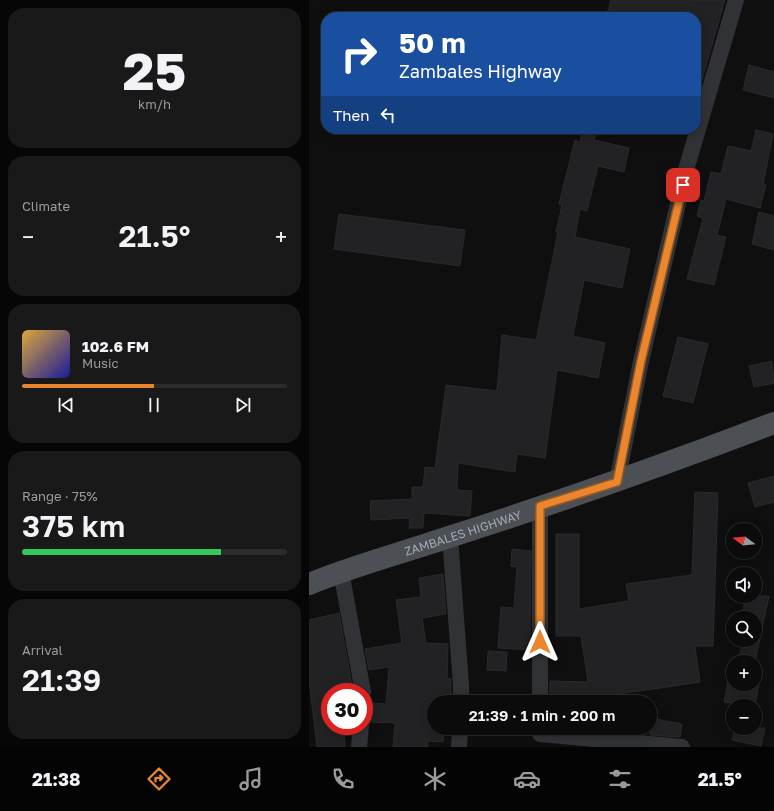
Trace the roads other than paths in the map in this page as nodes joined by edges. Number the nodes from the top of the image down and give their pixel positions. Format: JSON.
{"nodes":[{"id":1,"x":736,"y":0,"type":"edge"},
{"id":2,"x":701,"y":121,"type":"edge"},
{"id":3,"x":697,"y":134,"type":"edge"},
{"id":4,"x":774,"y":423,"type":"edge"},
{"id":5,"x":617,"y":482,"type":"junction"},
{"id":6,"x":540,"y":506,"type":"junction"},
{"id":7,"x":450,"y":537,"type":"junction"},
{"id":8,"x":341,"y":570,"type":"junction"},
{"id":9,"x":309,"y":584,"type":"edge"},
{"id":10,"x":361,"y":683,"type":"edge"},
{"id":11,"x":461,"y":695,"type":"edge"},
{"id":12,"x":540,"y":695,"type":"edge"},
{"id":13,"x":360,"y":735,"type":"edge"},
{"id":14,"x":460,"y":735,"type":"edge"},
{"id":15,"x":539,"y":736,"type":"edge"},
{"id":16,"x":359,"y":747,"type":"edge"},
{"id":17,"x":459,"y":747,"type":"edge"},
{"id":18,"x":682,"y":747,"type":"edge"}],
"edges":[{"from":1,"to":2,"type":"street"},
{"from":3,"to":5,"type":"street"},
{"from":4,"to":5,"type":"main road","name":"ZAMBALES HIGHWAY"},
{"from":5,"to":6,"type":"main road","name":"ZAMBALES HIGHWAY"},
{"from":6,"to":7,"type":"main road","name":"ZAMBALES HIGHWAY"},
{"from":6,"to":12,"type":"street"},
{"from":7,"to":8,"type":"main road","name":"ZAMBALES HIGHWAY"},
{"from":7,"to":11,"type":"street"},
{"from":8,"to":9,"type":"main road","name":"ZAMBALES HIGHWAY"},
{"from":8,"to":10,"type":"street"},
{"from":13,"to":16,"type":"street"},
{"from":14,"to":17,"type":"street"},
{"from":15,"to":18,"type":"street"}]}
